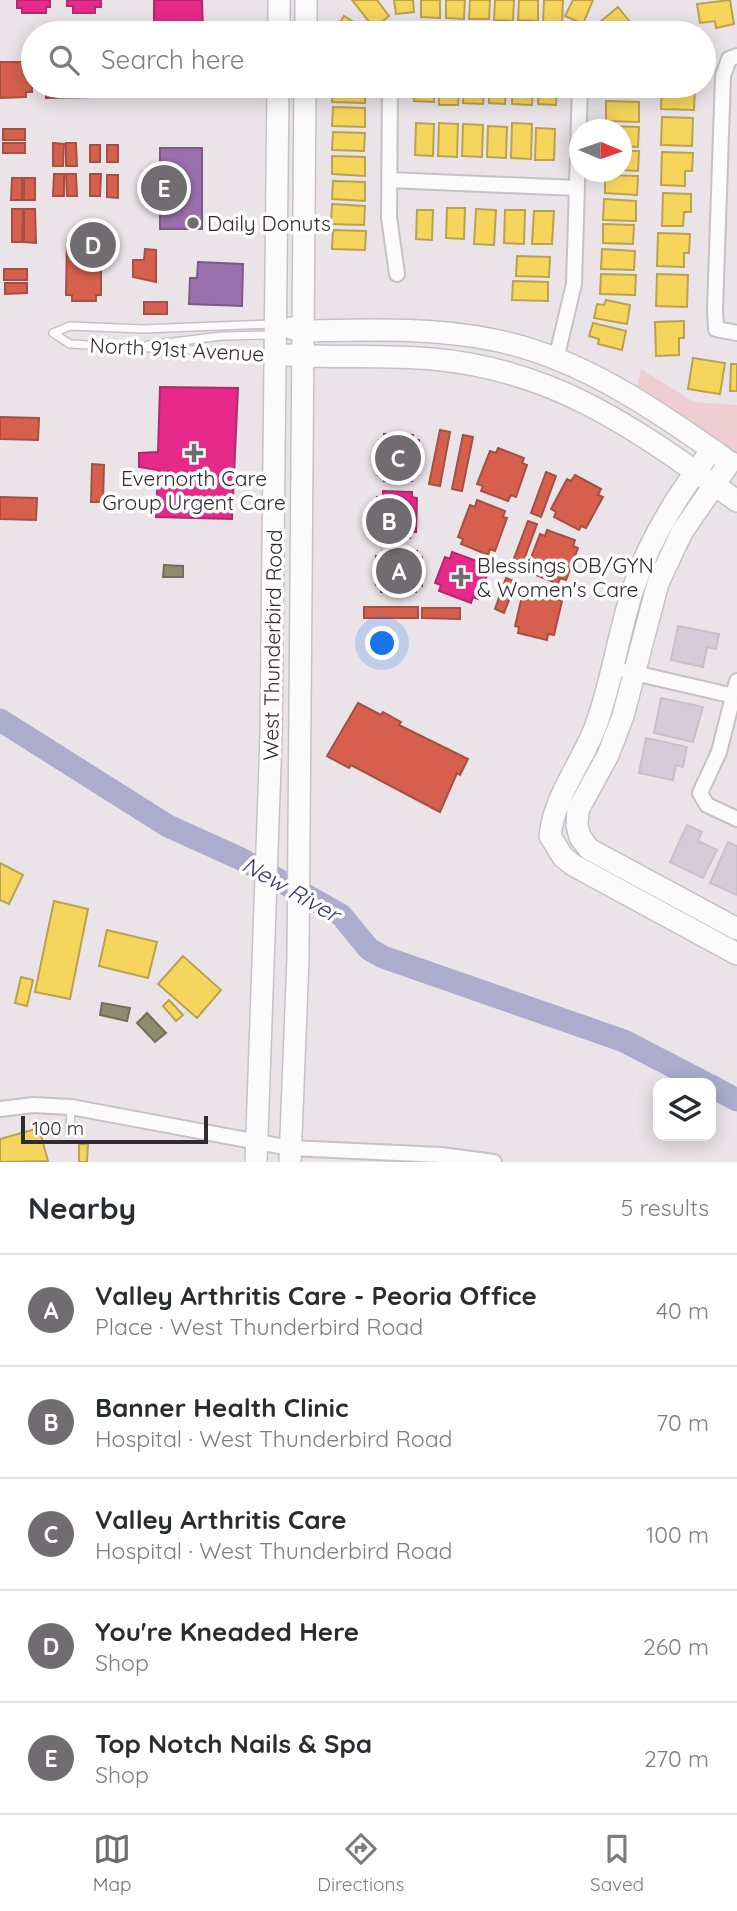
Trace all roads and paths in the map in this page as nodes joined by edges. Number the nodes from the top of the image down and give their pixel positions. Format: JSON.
{"nodes":[{"id":1,"x":279,"y":0,"type":"edge"},
{"id":2,"x":306,"y":0,"type":"edge"},
{"id":3,"x":279,"y":21,"type":"edge"},
{"id":4,"x":306,"y":21,"type":"edge"},
{"id":5,"x":733,"y":57,"type":"edge"},
{"id":6,"x":278,"y":98,"type":"edge"},
{"id":7,"x":305,"y":98,"type":"edge"},
{"id":8,"x":390,"y":98,"type":"edge"},
{"id":9,"x":580,"y":98,"type":"edge"},
{"id":10,"x":389,"y":180,"type":"junction"},
{"id":11,"x":577,"y":188,"type":"junction"},
{"id":12,"x":397,"y":274,"type":"dead end"},
{"id":13,"x":302,"y":331,"type":"junction"},
{"id":14,"x":737,"y":333,"type":"edge"},
{"id":15,"x":275,"y":338,"type":"junction"},
{"id":16,"x":134,"y":348,"type":"junction"},
{"id":17,"x":301,"y":356,"type":"junction"},
{"id":18,"x":556,"y":359,"type":"junction"},
{"id":19,"x":487,"y":368,"type":"junction"},
{"id":20,"x":726,"y":460,"type":"edge"},
{"id":21,"x":695,"y":471,"type":"junction"},
{"id":22,"x":714,"y":484,"type":"junction"},
{"id":23,"x":737,"y":501,"type":"edge"},
{"id":24,"x":613,"y":668,"type":"junction"},
{"id":25,"x":634,"y":673,"type":"junction"},
{"id":26,"x":737,"y":681,"type":"edge"},
{"id":27,"x":734,"y":696,"type":"junction"},
{"id":28,"x":737,"y":819,"type":"edge"},
{"id":29,"x":737,"y":929,"type":"edge"},
{"id":30,"x":737,"y":954,"type":"edge"},
{"id":31,"x":71,"y":1107,"type":"junction"},
{"id":32,"x":0,"y":1109,"type":"edge"},
{"id":33,"x":70,"y":1130,"type":"dead end"},
{"id":34,"x":256,"y":1152,"type":"edge"},
{"id":35,"x":290,"y":1155,"type":"edge"},
{"id":36,"x":494,"y":1162,"type":"edge"}],
"edges":[{"from":1,"to":3,"type":"main road"},
{"from":2,"to":4,"type":"main road"},
{"from":5,"to":14,"type":"street"},
{"from":6,"to":15,"type":"main road","name":"West Thunderbird Road"},
{"from":7,"to":13,"type":"main road","name":"West Thunderbird Road"},
{"from":8,"to":10,"type":"street"},
{"from":9,"to":11,"type":"street"},
{"from":10,"to":11,"type":"street"},
{"from":10,"to":12,"type":"street"},
{"from":11,"to":18,"type":"street"},
{"from":13,"to":15,"type":"main road","name":"North 91st Avenue"},
{"from":13,"to":17,"type":"main road","name":"West Thunderbird Road"},
{"from":13,"to":18,"type":"main road","name":"North 91st Avenue"},
{"from":15,"to":16,"type":"lane","name":"North 91st Avenue"},
{"from":15,"to":16,"type":"lane"},
{"from":15,"to":16,"type":"lane","name":"North 91st Avenue"},
{"from":15,"to":17,"type":"main road","name":"North 91st Avenue"},
{"from":15,"to":34,"type":"main road","name":"West Thunderbird Road"},
{"from":17,"to":19,"type":"main road","name":"North 91st Avenue"},
{"from":17,"to":35,"type":"main road","name":"West Thunderbird Road"},
{"from":18,"to":19,"type":"main road"},
{"from":18,"to":20,"type":"main road","name":"North 91st Avenue"},
{"from":19,"to":21,"type":"main road","name":"North 91st Avenue"},
{"from":20,"to":21,"type":"main road"},
{"from":20,"to":22,"type":"main road"},
{"from":21,"to":22,"type":"main road","name":"North 91st Avenue"},
{"from":21,"to":24,"type":"main road"},
{"from":22,"to":23,"type":"main road","name":"North 91st Avenue"},
{"from":22,"to":25,"type":"main road"},
{"from":24,"to":25,"type":"street"},
{"from":24,"to":30,"type":"main road"},
{"from":25,"to":27,"type":"street"},
{"from":25,"to":29,"type":"main road"},
{"from":26,"to":27,"type":"street"},
{"from":27,"to":28,"type":"street"},
{"from":31,"to":32,"type":"street"},
{"from":31,"to":33,"type":"lane"},
{"from":31,"to":34,"type":"street"},
{"from":34,"to":35,"type":"street"},
{"from":35,"to":36,"type":"street"}]}
